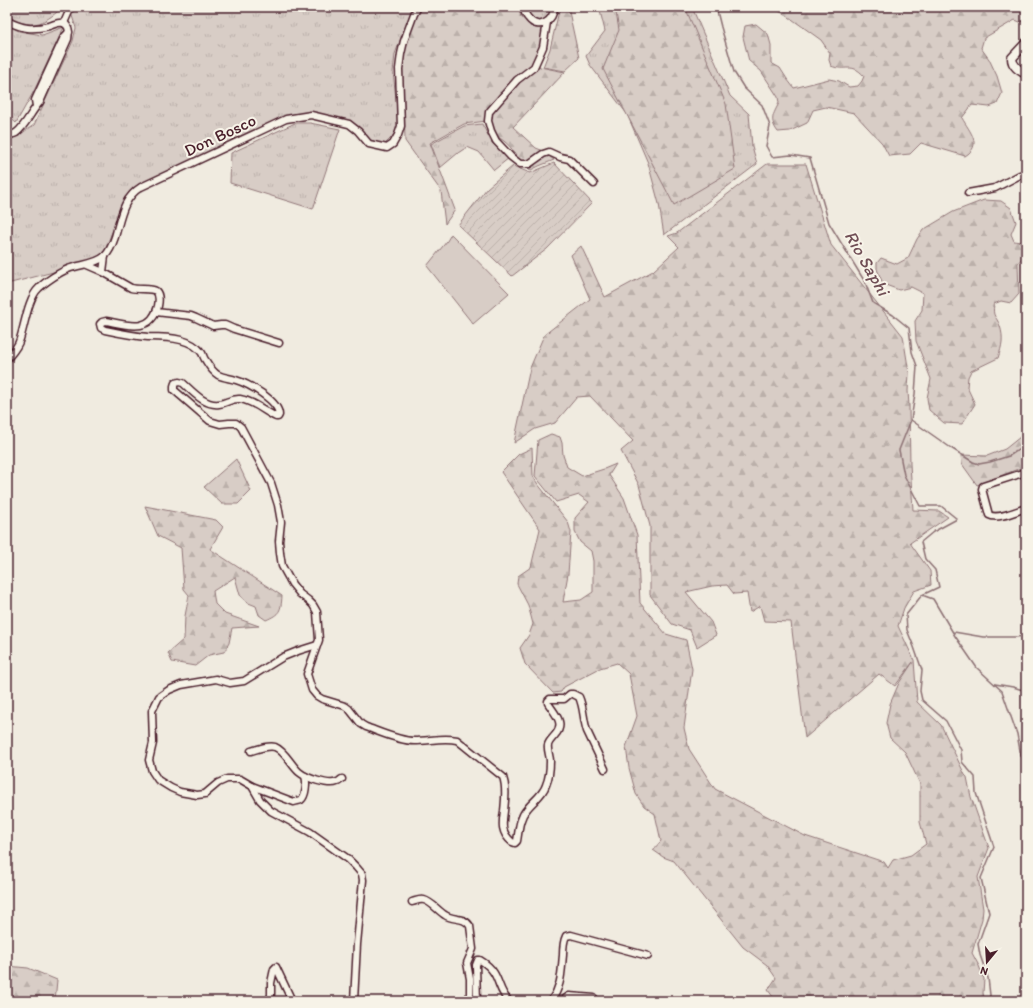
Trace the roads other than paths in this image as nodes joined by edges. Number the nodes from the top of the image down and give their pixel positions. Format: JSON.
{"nodes":[{"id":1,"x":71,"y":7,"type":"edge"},
{"id":2,"x":418,"y":7,"type":"edge"},
{"id":3,"x":523,"y":7,"type":"edge"},
{"id":4,"x":554,"y":7,"type":"edge"},
{"id":5,"x":7,"y":21,"type":"edge"},
{"id":6,"x":548,"y":22,"type":"junction"},
{"id":7,"x":64,"y":23,"type":"junction"},
{"id":8,"x":1026,"y":43,"type":"edge"},
{"id":9,"x":1026,"y":74,"type":"edge"},
{"id":10,"x":7,"y":136,"type":"edge"},
{"id":11,"x":1026,"y":174,"type":"edge"},
{"id":12,"x":594,"y":184,"type":"dead end"},
{"id":13,"x":968,"y":193,"type":"dead end"},
{"id":14,"x":105,"y":256,"type":"junction"},
{"id":15,"x":87,"y":264,"type":"junction"},
{"id":16,"x":103,"y":272,"type":"junction"},
{"id":17,"x":156,"y":312,"type":"junction"},
{"id":18,"x":279,"y":343,"type":"dead end"},
{"id":19,"x":7,"y":360,"type":"edge"},
{"id":20,"x":1026,"y":472,"type":"edge"},
{"id":21,"x":1026,"y":508,"type":"edge"},
{"id":22,"x":317,"y":645,"type":"junction"},
{"id":23,"x":251,"y":751,"type":"dead end"},
{"id":24,"x":605,"y":769,"type":"dead end"},
{"id":25,"x":305,"y":776,"type":"junction"},
{"id":26,"x":342,"y":778,"type":"dead end"},
{"id":27,"x":252,"y":786,"type":"junction"},
{"id":28,"x":412,"y":902,"type":"dead end"},
{"id":29,"x":648,"y":956,"type":"dead end"},
{"id":30,"x":594,"y":998,"type":"dead end"},
{"id":31,"x":270,"y":1001,"type":"edge"},
{"id":32,"x":292,"y":1001,"type":"edge"},
{"id":33,"x":354,"y":1001,"type":"edge"},
{"id":34,"x":470,"y":1001,"type":"edge"},
{"id":35,"x":477,"y":1001,"type":"edge"},
{"id":36,"x":509,"y":1001,"type":"edge"},
{"id":37,"x":551,"y":1001,"type":"edge"},
{"id":38,"x":562,"y":1001,"type":"edge"}],
"edges":[{"from":1,"to":7,"type":"street"},
{"from":2,"to":14,"type":"street","name":"Don Bosco"},
{"from":3,"to":6,"type":"street"},
{"from":4,"to":6,"type":"street"},
{"from":5,"to":7,"type":"street"},
{"from":6,"to":12,"type":"street"},
{"from":7,"to":10,"type":"street"},
{"from":8,"to":9,"type":"main road"},
{"from":11,"to":13,"type":"street"},
{"from":14,"to":15,"type":"street"},
{"from":14,"to":16,"type":"street"},
{"from":15,"to":16,"type":"street"},
{"from":15,"to":19,"type":"street"},
{"from":16,"to":17,"type":"street"},
{"from":17,"to":18,"type":"street"},
{"from":17,"to":22,"type":"street"},
{"from":20,"to":21,"type":"street"},
{"from":22,"to":24,"type":"street"},
{"from":22,"to":27,"type":"street"},
{"from":23,"to":25,"type":"street"},
{"from":25,"to":26,"type":"street"},
{"from":25,"to":27,"type":"street"},
{"from":27,"to":33,"type":"street"},
{"from":28,"to":34,"type":"street"},
{"from":29,"to":37,"type":"street"},
{"from":30,"to":38,"type":"street"},
{"from":31,"to":32,"type":"street"},
{"from":35,"to":36,"type":"street"}]}
